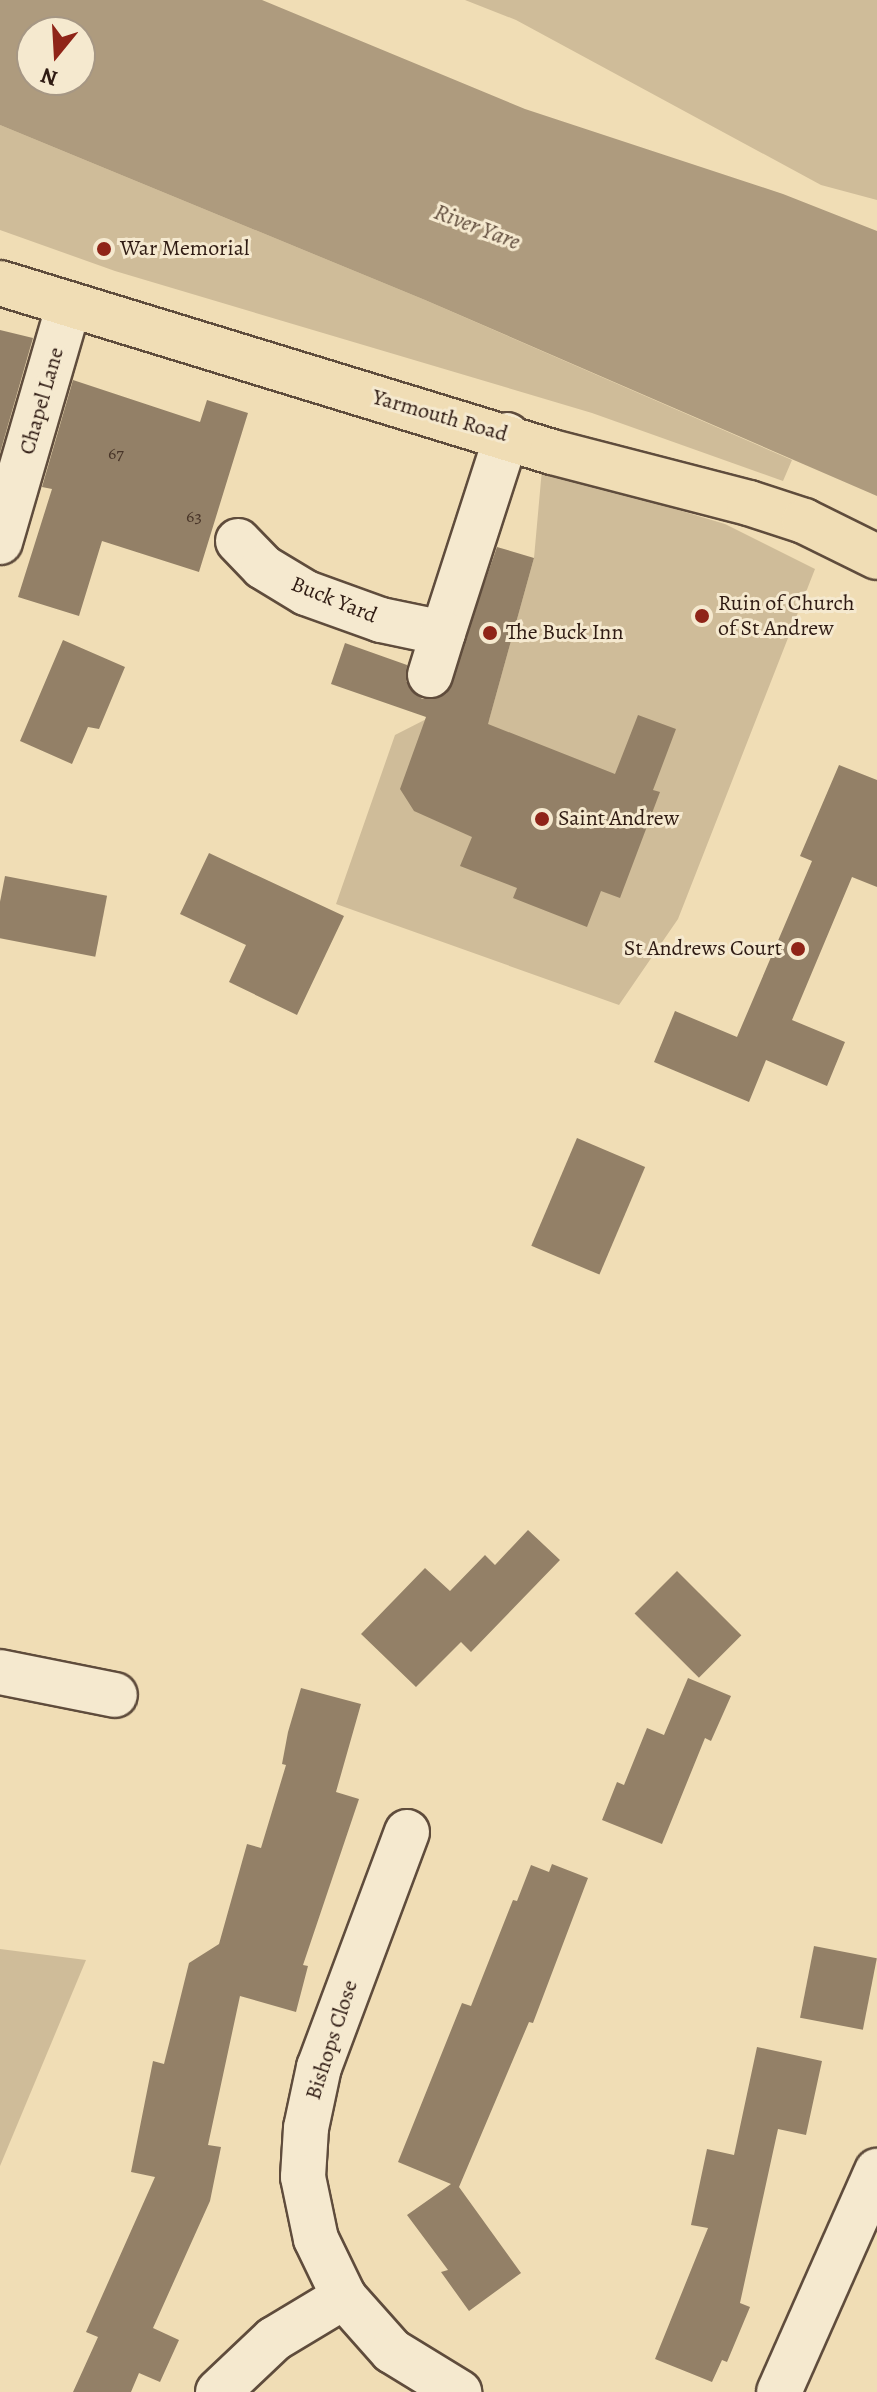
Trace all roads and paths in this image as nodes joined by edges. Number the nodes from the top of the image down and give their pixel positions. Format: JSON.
{"nodes":[{"id":1,"x":0,"y":283,"type":"edge"},
{"id":2,"x":69,"y":305,"type":"junction"},
{"id":3,"x":507,"y":435,"type":"junction"},
{"id":4,"x":238,"y":541,"type":"dead end"},
{"id":5,"x":0,"y":542,"type":"edge"},
{"id":6,"x":877,"y":557,"type":"edge"},
{"id":7,"x":443,"y":633,"type":"junction"},
{"id":8,"x":430,"y":675,"type":"dead end"},
{"id":9,"x":0,"y":1672,"type":"edge"},
{"id":10,"x":115,"y":1695,"type":"dead end"},
{"id":11,"x":407,"y":1832,"type":"dead end"},
{"id":12,"x":877,"y":2171,"type":"edge"},
{"id":13,"x":344,"y":2297,"type":"junction"},
{"id":14,"x":218,"y":2392,"type":"edge"},
{"id":15,"x":459,"y":2392,"type":"edge"},
{"id":16,"x":779,"y":2392,"type":"edge"}],
"edges":[{"from":1,"to":2,"type":"main road","name":"Yarmouth Road"},
{"from":2,"to":3,"type":"main road","name":"Yarmouth Road"},
{"from":2,"to":5,"type":"street","name":"Chapel Lane"},
{"from":3,"to":6,"type":"main road","name":"Yarmouth Road"},
{"from":3,"to":7,"type":"street"},
{"from":4,"to":7,"type":"street","name":"Buck Yard"},
{"from":7,"to":8,"type":"street"},
{"from":9,"to":10,"type":"street"},
{"from":11,"to":13,"type":"street","name":"Bishops Close"},
{"from":12,"to":16,"type":"street"},
{"from":13,"to":14,"type":"street"},
{"from":13,"to":15,"type":"street","name":"Bishops Close"}]}
